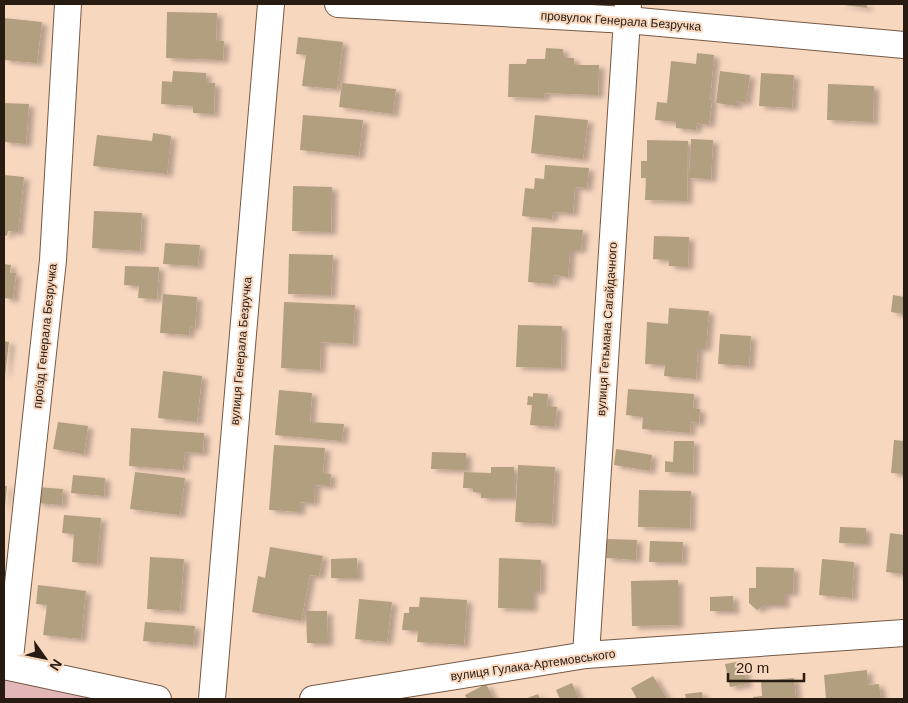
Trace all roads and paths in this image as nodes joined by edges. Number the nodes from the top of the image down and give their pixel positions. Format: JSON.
{"nodes":[{"id":1,"x":68,"y":4,"type":"edge"},
{"id":2,"x":271,"y":4,"type":"edge"},
{"id":3,"x":338,"y":4,"type":"edge"},
{"id":4,"x":627,"y":12,"type":"edge"},
{"id":5,"x":904,"y":45,"type":"edge"},
{"id":6,"x":904,"y":633,"type":"edge"},
{"id":7,"x":586,"y":655,"type":"junction"},
{"id":8,"x":6,"y":666,"type":"edge"},
{"id":9,"x":158,"y":699,"type":"edge"},
{"id":10,"x":212,"y":699,"type":"edge"},
{"id":11,"x":313,"y":699,"type":"edge"}],
"edges":[{"from":1,"to":8,"type":"street","name":"проїзд Генерала Безручка"},
{"from":2,"to":10,"type":"street","name":"вулиця Генерала Безручка"},
{"from":3,"to":4,"type":"street","name":"провулок Генерала Безручка"},
{"from":4,"to":5,"type":"street","name":"провулок Генерала Безручка"},
{"from":4,"to":7,"type":"street","name":"вулиця Гетьмана Сагайдачного"},
{"from":6,"to":7,"type":"street","name":"вулиця Гулака-Артемовського"},
{"from":7,"to":11,"type":"street","name":"вулиця Гулака-Артемовського"},
{"from":8,"to":9,"type":"street"}]}
